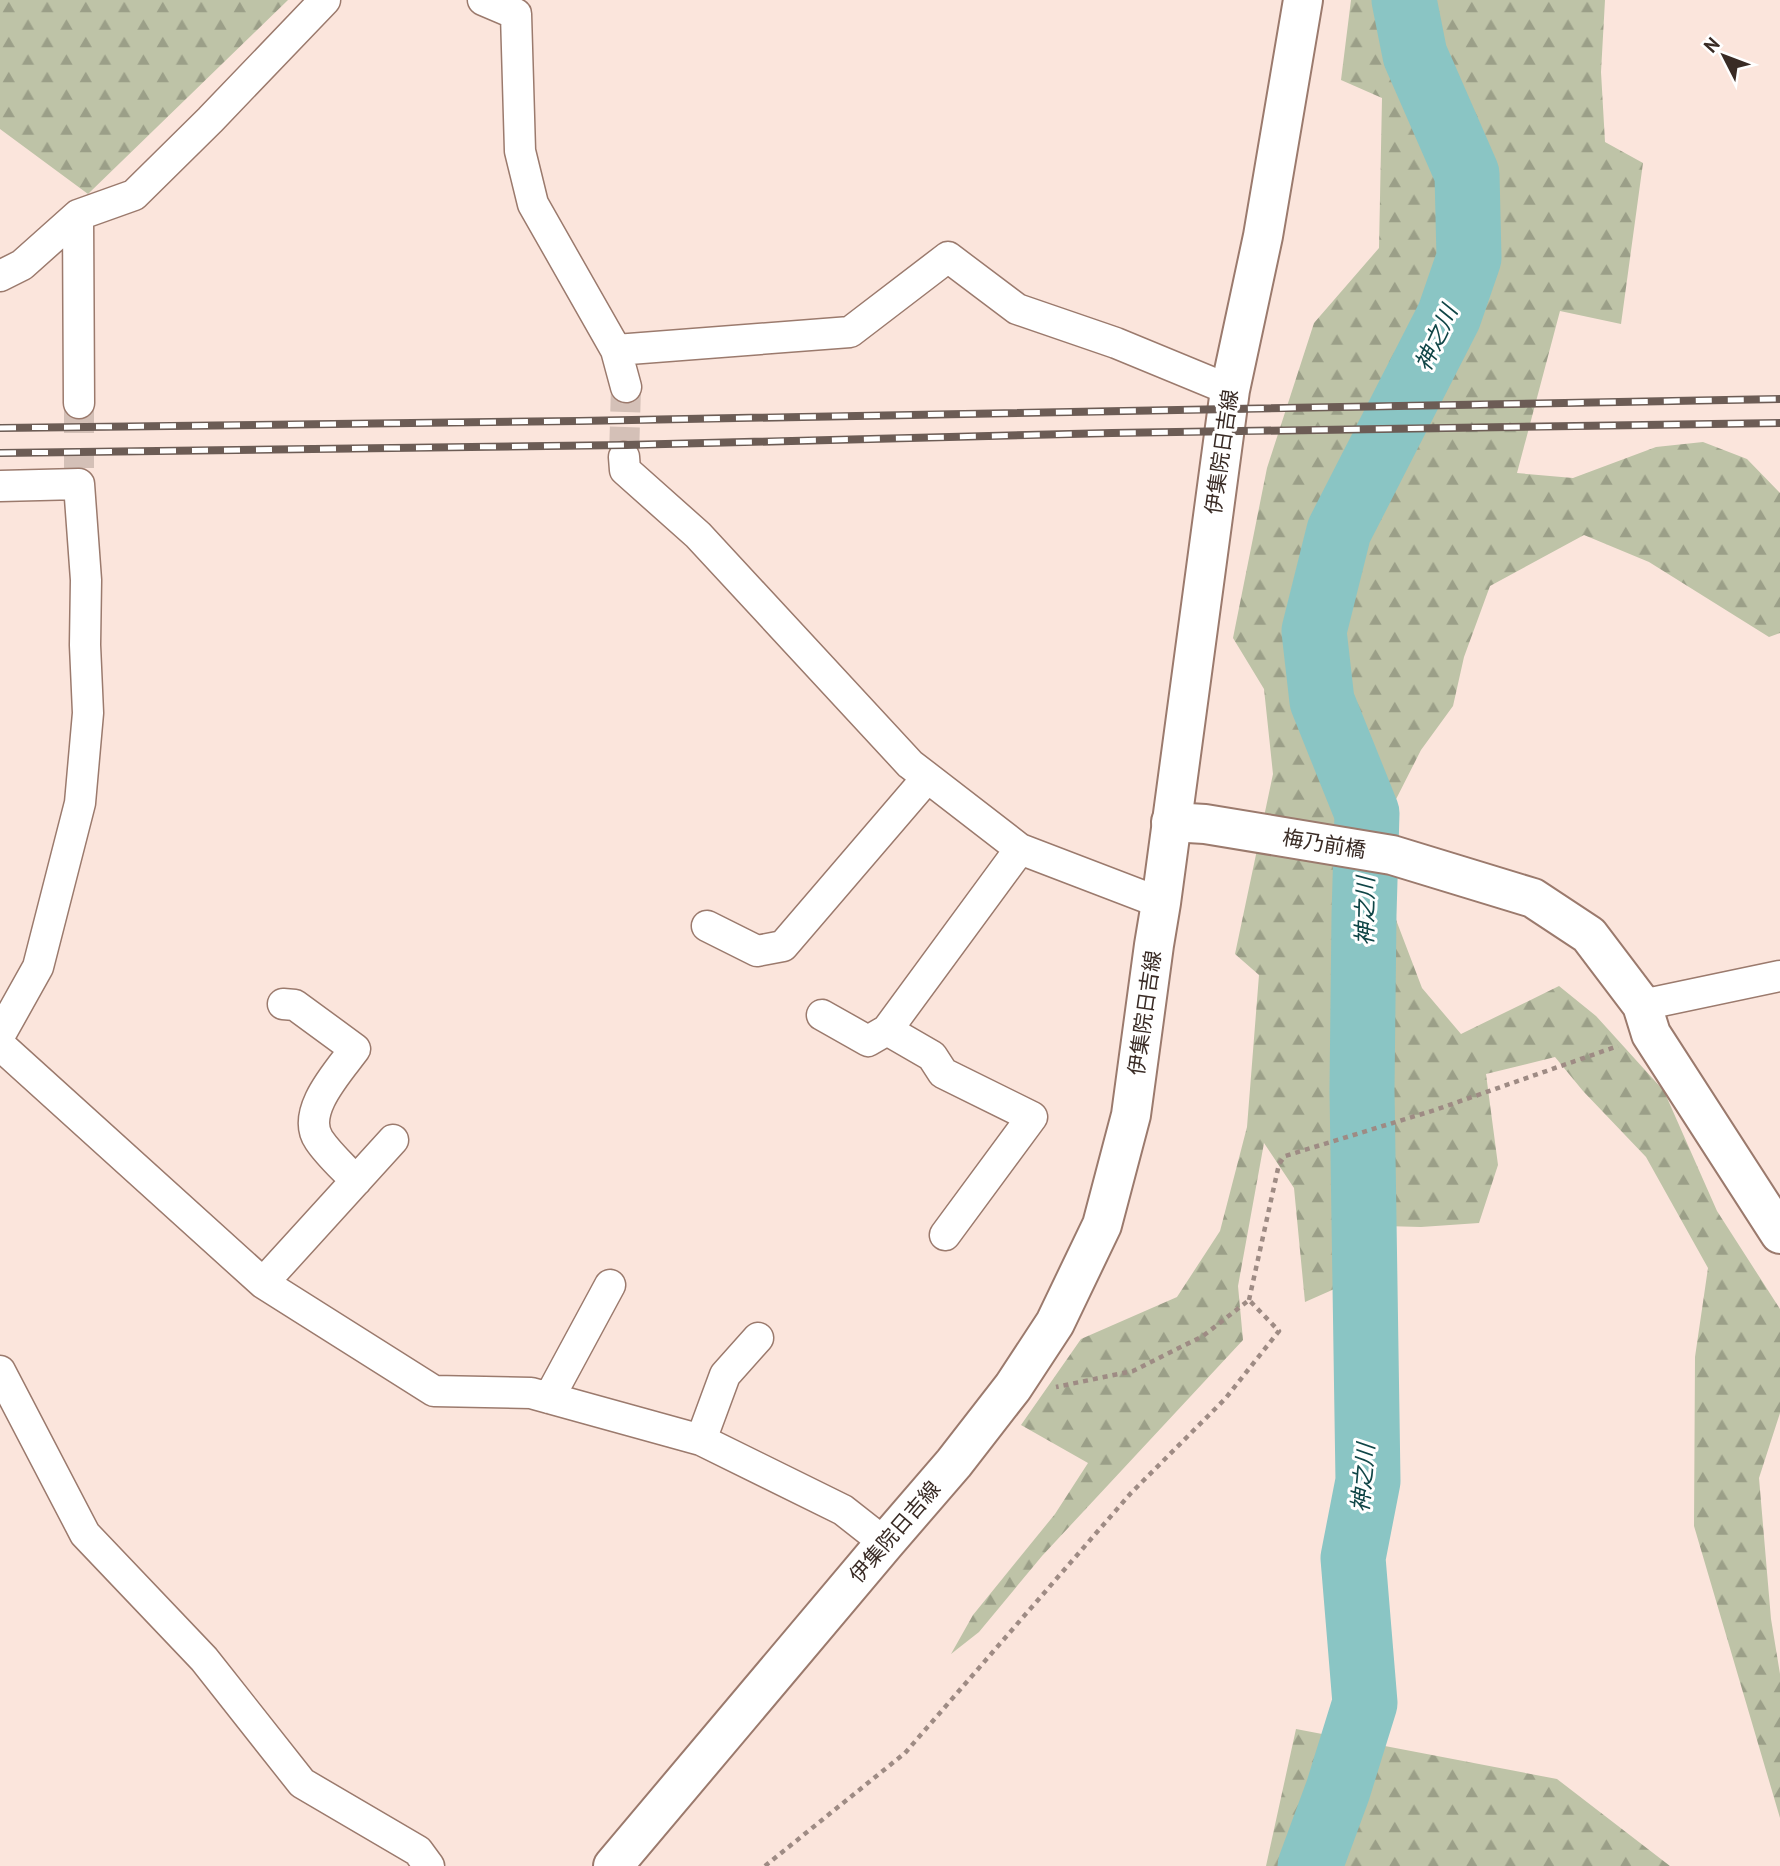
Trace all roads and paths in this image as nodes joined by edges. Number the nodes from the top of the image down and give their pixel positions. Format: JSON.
{"nodes":[{"id":1,"x":325,"y":0,"type":"edge"},
{"id":2,"x":482,"y":0,"type":"edge"},
{"id":3,"x":1303,"y":0,"type":"edge"},
{"id":4,"x":78,"y":215,"type":"junction"},
{"id":5,"x":0,"y":276,"type":"edge"},
{"id":6,"x":616,"y":350,"type":"junction"},
{"id":7,"x":626,"y":387,"type":"tunnel mouth"},
{"id":8,"x":1230,"y":390,"type":"junction"},
{"id":9,"x":79,"y":403,"type":"tunnel mouth"},
{"id":10,"x":624,"y":457,"type":"tunnel mouth"},
{"id":11,"x":0,"y":486,"type":"edge"},
{"id":12,"x":927,"y":778,"type":"junction"},
{"id":13,"x":1171,"y":822,"type":"junction"},
{"id":14,"x":1020,"y":849,"type":"junction"},
{"id":15,"x":1161,"y":903,"type":"junction"},
{"id":16,"x":707,"y":926,"type":"dead end"},
{"id":17,"x":1780,"y":976,"type":"edge"},
{"id":18,"x":283,"y":1004,"type":"dead end"},
{"id":19,"x":822,"y":1016,"type":"dead end"},
{"id":20,"x":1646,"y":1019,"type":"junction"},
{"id":21,"x":887,"y":1030,"type":"junction"},
{"id":22,"x":0,"y":1035,"type":"edge"},
{"id":23,"x":0,"y":1045,"type":"edge"},
{"id":24,"x":393,"y":1140,"type":"dead end"},
{"id":25,"x":356,"y":1181,"type":"junction"},
{"id":26,"x":1780,"y":1234,"type":"edge"},
{"id":27,"x":945,"y":1235,"type":"dead end"},
{"id":28,"x":263,"y":1283,"type":"junction"},
{"id":29,"x":610,"y":1285,"type":"dead end"},
{"id":30,"x":1249,"y":1300,"type":"junction"},
{"id":31,"x":758,"y":1338,"type":"dead end"},
{"id":32,"x":0,"y":1371,"type":"edge"},
{"id":33,"x":1013,"y":1387,"type":"junction"},
{"id":34,"x":549,"y":1398,"type":"junction"},
{"id":35,"x":701,"y":1440,"type":"junction"},
{"id":36,"x":885,"y":1543,"type":"junction"},
{"id":37,"x":429,"y":1866,"type":"edge"},
{"id":38,"x":613,"y":1866,"type":"edge"},
{"id":39,"x":765,"y":1866,"type":"edge"}],
"edges":[{"from":1,"to":4,"type":"street"},
{"from":2,"to":6,"type":"street"},
{"from":3,"to":8,"type":"main road","name":"伊集院日吉線"},
{"from":4,"to":5,"type":"street"},
{"from":4,"to":9,"type":"street"},
{"from":6,"to":7,"type":"street"},
{"from":6,"to":8,"type":"street"},
{"from":8,"to":13,"type":"main road","name":"伊集院日吉線"},
{"from":10,"to":12,"type":"street"},
{"from":11,"to":22,"type":"street"},
{"from":12,"to":14,"type":"street"},
{"from":12,"to":16,"type":"street"},
{"from":13,"to":15,"type":"main road","name":"伊集院日吉線"},
{"from":13,"to":20,"type":"main road","name":"梅乃前橋"},
{"from":14,"to":15,"type":"street"},
{"from":14,"to":21,"type":"street"},
{"from":15,"to":33,"type":"main road","name":"伊集院日吉線"},
{"from":17,"to":20,"type":"street"},
{"from":18,"to":25,"type":"street"},
{"from":19,"to":21,"type":"street"},
{"from":20,"to":26,"type":"main road","name":"梅乃前橋"},
{"from":20,"to":30,"type":"path"},
{"from":21,"to":27,"type":"street"},
{"from":23,"to":28,"type":"street"},
{"from":24,"to":25,"type":"street"},
{"from":25,"to":28,"type":"street"},
{"from":28,"to":34,"type":"street"},
{"from":29,"to":34,"type":"street"},
{"from":30,"to":33,"type":"path"},
{"from":30,"to":39,"type":"path"},
{"from":31,"to":35,"type":"street"},
{"from":32,"to":37,"type":"street"},
{"from":33,"to":36,"type":"main road","name":"伊集院日吉線"},
{"from":34,"to":35,"type":"street"},
{"from":35,"to":36,"type":"street"},
{"from":36,"to":38,"type":"main road","name":"伊集院日吉線"}]}
